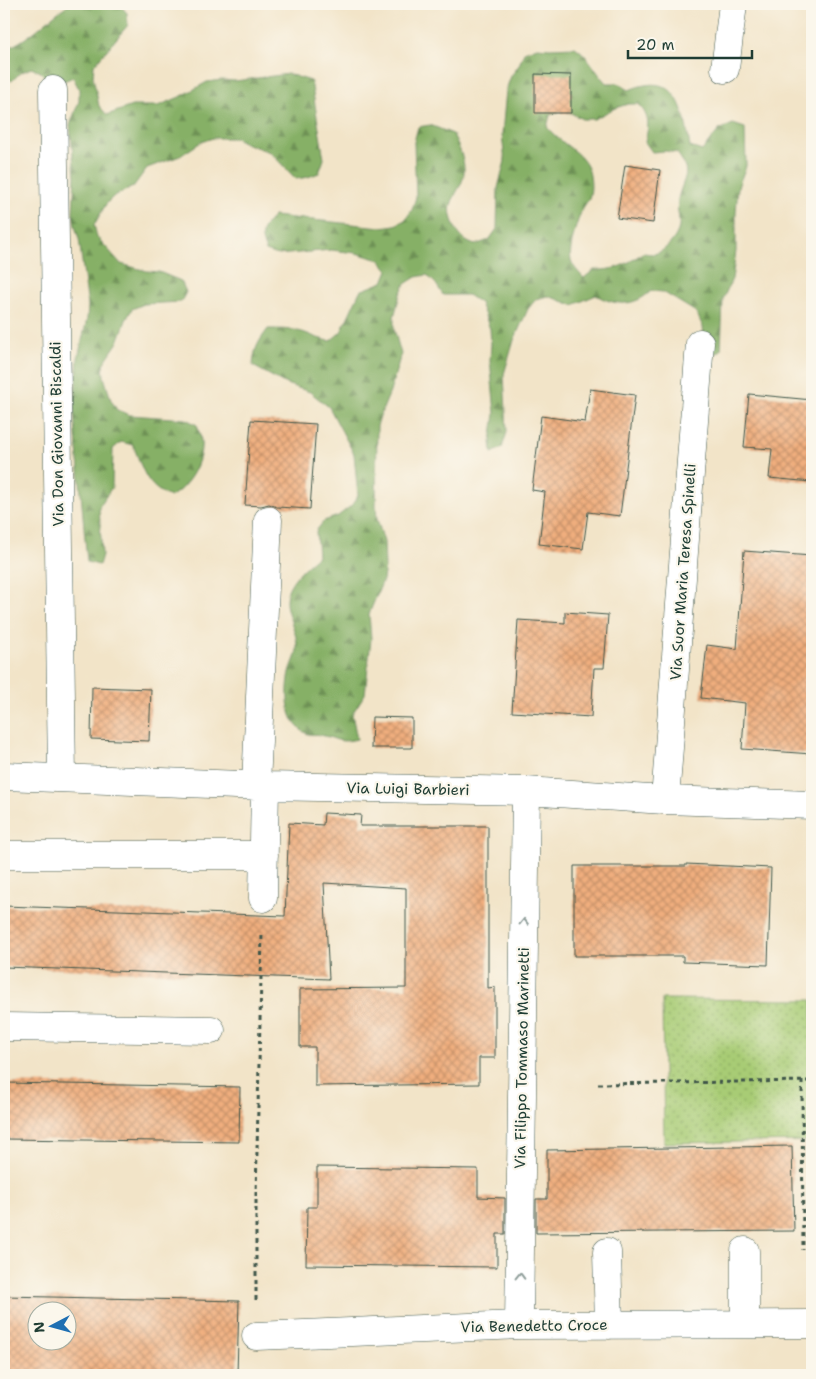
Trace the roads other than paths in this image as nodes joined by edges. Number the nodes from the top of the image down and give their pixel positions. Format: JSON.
{"nodes":[{"id":1,"x":733,"y":4,"type":"edge"},
{"id":2,"x":725,"y":70,"type":"dead end"},
{"id":3,"x":53,"y":90,"type":"dead end"},
{"id":4,"x":700,"y":343,"type":"dead end"},
{"id":5,"x":268,"y":520,"type":"dead end"},
{"id":6,"x":4,"y":776,"type":"edge"},
{"id":7,"x":62,"y":778,"type":"junction"},
{"id":8,"x":260,"y":786,"type":"junction"},
{"id":9,"x":526,"y":791,"type":"junction"},
{"id":10,"x":665,"y":800,"type":"junction"},
{"id":11,"x":812,"y":805,"type":"edge"},
{"id":12,"x":4,"y":855,"type":"edge"},
{"id":13,"x":264,"y":856,"type":"junction"},
{"id":14,"x":263,"y":898,"type":"road end"},
{"id":15,"x":4,"y":1027,"type":"edge"},
{"id":16,"x":211,"y":1030,"type":"dead end"},
{"id":17,"x":745,"y":1250,"type":"dead end"},
{"id":18,"x":607,"y":1252,"type":"dead end"},
{"id":19,"x":746,"y":1324,"type":"junction"},
{"id":20,"x":812,"y":1324,"type":"edge"},
{"id":21,"x":519,"y":1325,"type":"junction"},
{"id":22,"x":609,"y":1325,"type":"junction"},
{"id":23,"x":256,"y":1336,"type":"road end"}],
"edges":[{"from":1,"to":2,"type":"street"},
{"from":3,"to":7,"type":"street","name":"Via Don Giovanni Biscaldi"},
{"from":4,"to":10,"type":"street","name":"Via Suor Maria Teresa Spinelli"},
{"from":5,"to":8,"type":"street"},
{"from":6,"to":7,"type":"street","name":"Via Luigi Barbieri"},
{"from":7,"to":8,"type":"street","name":"Via Luigi Barbieri"},
{"from":8,"to":9,"type":"street","name":"Via Luigi Barbieri"},
{"from":8,"to":13,"type":"street"},
{"from":9,"to":10,"type":"street","name":"Via Luigi Barbieri"},
{"from":21,"to":9,"type":"street","name":"Via Filippo Tommaso Marinetti","one_way":true},
{"from":10,"to":11,"type":"street","name":"Via Luigi Barbieri"},
{"from":12,"to":13,"type":"street"},
{"from":13,"to":14,"type":"street"},
{"from":15,"to":16,"type":"street"},
{"from":17,"to":19,"type":"street"},
{"from":18,"to":22,"type":"street"},
{"from":19,"to":20,"type":"street","name":"Via Benedetto Croce"},
{"from":19,"to":22,"type":"street","name":"Via Benedetto Croce"},
{"from":21,"to":22,"type":"street","name":"Via Benedetto Croce"},
{"from":21,"to":23,"type":"street","name":"Via Benedetto Croce"}]}
